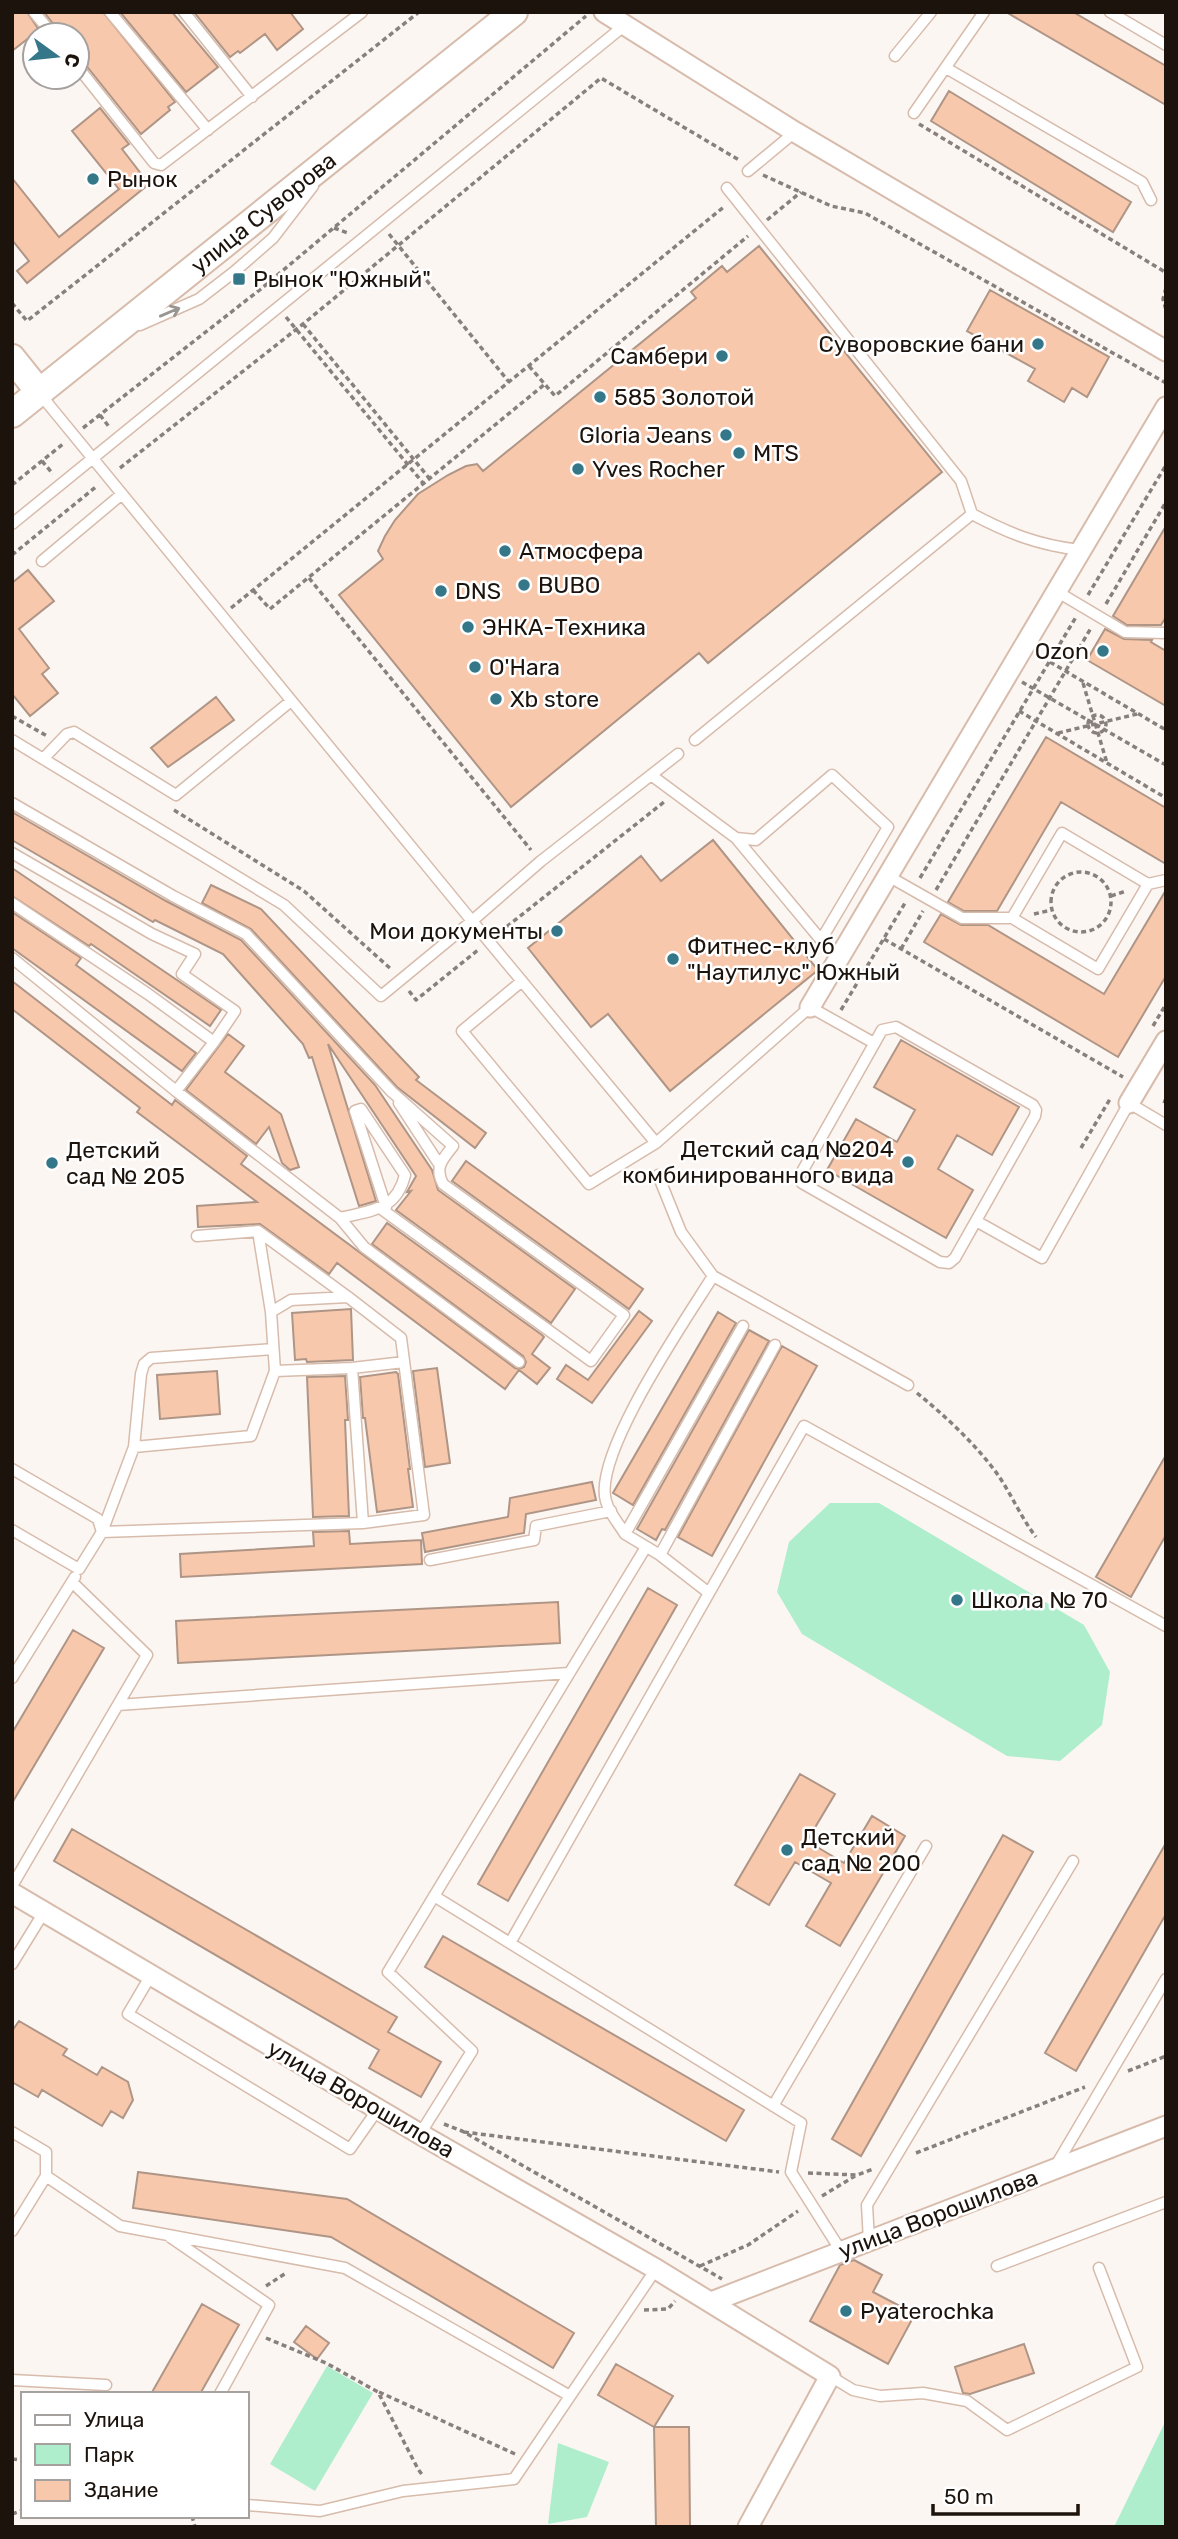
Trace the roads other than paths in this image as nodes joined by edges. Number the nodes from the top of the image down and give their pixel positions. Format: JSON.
{"nodes":[{"id":1,"x":110,"y":12,"type":"edge"},
{"id":2,"x":184,"y":12,"type":"edge"},
{"id":3,"x":362,"y":12,"type":"edge"},
{"id":4,"x":514,"y":12,"type":"edge"},
{"id":5,"x":604,"y":12,"type":"edge"},
{"id":6,"x":930,"y":12,"type":"edge"},
{"id":7,"x":984,"y":12,"type":"edge"},
{"id":8,"x":1110,"y":12,"type":"edge"},
{"id":9,"x":625,"y":25,"type":"junction"},
{"id":10,"x":1166,"y":46,"type":"edge"},
{"id":11,"x":895,"y":56,"type":"dead end"},
{"id":12,"x":946,"y":68,"type":"junction"},
{"id":13,"x":91,"y":83,"type":"edge"},
{"id":14,"x":252,"y":97,"type":"junction"},
{"id":15,"x":914,"y":113,"type":"road end"},
{"id":16,"x":208,"y":130,"type":"junction"},
{"id":17,"x":795,"y":132,"type":"junction"},
{"id":18,"x":750,"y":169,"type":"road end"},
{"id":19,"x":727,"y":188,"type":"dead end"},
{"id":20,"x":1151,"y":200,"type":"dead end"},
{"id":21,"x":1166,"y":351,"type":"edge"},
{"id":22,"x":12,"y":358,"type":"edge"},
{"id":23,"x":40,"y":393,"type":"junction"},
{"id":24,"x":1166,"y":407,"type":"edge"},
{"id":25,"x":12,"y":414,"type":"edge"},
{"id":26,"x":94,"y":460,"type":"junction"},
{"id":27,"x":122,"y":494,"type":"junction"},
{"id":28,"x":972,"y":514,"type":"junction"},
{"id":29,"x":12,"y":524,"type":"edge"},
{"id":30,"x":1080,"y":550,"type":"junction"},
{"id":31,"x":42,"y":561,"type":"dead end"},
{"id":32,"x":1056,"y":591,"type":"junction"},
{"id":33,"x":1166,"y":633,"type":"edge"},
{"id":34,"x":291,"y":701,"type":"junction"},
{"id":35,"x":12,"y":740,"type":"edge"},
{"id":36,"x":695,"y":740,"type":"dead end"},
{"id":37,"x":678,"y":754,"type":"dead end"},
{"id":38,"x":43,"y":759,"type":"junction"},
{"id":39,"x":651,"y":775,"type":"junction"},
{"id":40,"x":12,"y":803,"type":"edge"},
{"id":41,"x":736,"y":838,"type":"junction"},
{"id":42,"x":12,"y":853,"type":"edge"},
{"id":43,"x":888,"y":876,"type":"junction"},
{"id":44,"x":1166,"y":880,"type":"edge"},
{"id":45,"x":1148,"y":884,"type":"junction"},
{"id":46,"x":12,"y":903,"type":"edge"},
{"id":47,"x":1012,"y":918,"type":"junction"},
{"id":48,"x":472,"y":921,"type":"junction"},
{"id":49,"x":12,"y":958,"type":"edge"},
{"id":50,"x":522,"y":981,"type":"junction"},
{"id":51,"x":810,"y":1007,"type":"junction"},
{"id":52,"x":1166,"y":1041,"type":"edge"},
{"id":53,"x":214,"y":1042,"type":"junction"},
{"id":54,"x":874,"y":1043,"type":"junction"},
{"id":55,"x":176,"y":1091,"type":"junction"},
{"id":56,"x":392,"y":1092,"type":"junction"},
{"id":57,"x":1129,"y":1103,"type":"junction"},
{"id":58,"x":1166,"y":1125,"type":"edge"},
{"id":59,"x":656,"y":1143,"type":"junction"},
{"id":60,"x":439,"y":1164,"type":"junction"},
{"id":61,"x":658,"y":1175,"type":"dead end"},
{"id":62,"x":383,"y":1208,"type":"junction"},
{"id":63,"x":340,"y":1218,"type":"junction"},
{"id":64,"x":976,"y":1221,"type":"junction"},
{"id":65,"x":258,"y":1231,"type":"junction"},
{"id":66,"x":197,"y":1236,"type":"dead end"},
{"id":67,"x":713,"y":1276,"type":"junction"},
{"id":68,"x":348,"y":1297,"type":"junction"},
{"id":69,"x":271,"y":1312,"type":"junction"},
{"id":70,"x":743,"y":1326,"type":"dead end"},
{"id":71,"x":775,"y":1345,"type":"dead end"},
{"id":72,"x":273,"y":1349,"type":"junction"},
{"id":73,"x":404,"y":1362,"type":"junction"},
{"id":74,"x":519,"y":1362,"type":"dead end"},
{"id":75,"x":352,"y":1368,"type":"junction"},
{"id":76,"x":275,"y":1371,"type":"junction"},
{"id":77,"x":908,"y":1385,"type":"road end"},
{"id":78,"x":134,"y":1447,"type":"junction"},
{"id":79,"x":12,"y":1469,"type":"edge"},
{"id":80,"x":611,"y":1511,"type":"junction"},
{"id":81,"x":363,"y":1523,"type":"junction"},
{"id":82,"x":12,"y":1530,"type":"edge"},
{"id":83,"x":103,"y":1532,"type":"junction"},
{"id":84,"x":625,"y":1534,"type":"junction"},
{"id":85,"x":646,"y":1546,"type":"junction"},
{"id":86,"x":660,"y":1555,"type":"junction"},
{"id":87,"x":430,"y":1560,"type":"dead end"},
{"id":88,"x":79,"y":1570,"type":"junction"},
{"id":89,"x":72,"y":1582,"type":"junction"},
{"id":90,"x":709,"y":1593,"type":"junction"},
{"id":91,"x":1166,"y":1626,"type":"edge"},
{"id":92,"x":17,"y":1659,"type":"edge"},
{"id":93,"x":569,"y":1673,"type":"junction"},
{"id":94,"x":12,"y":1678,"type":"edge"},
{"id":95,"x":118,"y":1705,"type":"junction"},
{"id":96,"x":926,"y":1846,"type":"dead end"},
{"id":97,"x":1073,"y":1861,"type":"dead end"},
{"id":98,"x":12,"y":1886,"type":"edge"},
{"id":99,"x":12,"y":1894,"type":"edge"},
{"id":100,"x":434,"y":1896,"type":"junction"},
{"id":101,"x":44,"y":1912,"type":"junction"},
{"id":102,"x":510,"y":1943,"type":"junction"},
{"id":103,"x":12,"y":1964,"type":"edge"},
{"id":104,"x":151,"y":1975,"type":"junction"},
{"id":105,"x":1166,"y":1979,"type":"edge"},
{"id":106,"x":774,"y":2106,"type":"junction"},
{"id":107,"x":378,"y":2109,"type":"junction"},
{"id":108,"x":1166,"y":2126,"type":"edge"},
{"id":109,"x":12,"y":2132,"type":"edge"},
{"id":110,"x":420,"y":2134,"type":"junction"},
{"id":111,"x":1053,"y":2171,"type":"junction"},
{"id":112,"x":46,"y":2176,"type":"junction"},
{"id":113,"x":1166,"y":2202,"type":"edge"},
{"id":114,"x":12,"y":2231,"type":"edge"},
{"id":115,"x":167,"y":2235,"type":"junction"},
{"id":116,"x":869,"y":2241,"type":"junction"},
{"id":117,"x":841,"y":2251,"type":"junction"},
{"id":118,"x":998,"y":2266,"type":"dead end"},
{"id":119,"x":1099,"y":2268,"type":"dead end"},
{"id":120,"x":656,"y":2269,"type":"junction"},
{"id":121,"x":711,"y":2302,"type":"junction"},
{"id":122,"x":830,"y":2376,"type":"junction"},
{"id":123,"x":12,"y":2380,"type":"edge"},
{"id":124,"x":106,"y":2385,"type":"dead end"},
{"id":125,"x":221,"y":2392,"type":"edge"},
{"id":126,"x":570,"y":2396,"type":"junction"},
{"id":127,"x":248,"y":2505,"type":"edge"},
{"id":128,"x":748,"y":2527,"type":"edge"}],
"edges":[{"from":1,"to":16,"type":"lane"},
{"from":2,"to":14,"type":"lane"},
{"from":3,"to":14,"type":"lane"},
{"from":4,"to":23,"type":"main road","name":"улица Суворова"},
{"from":5,"to":9,"type":"street"},
{"from":6,"to":11,"type":"lane"},
{"from":7,"to":12,"type":"lane"},
{"from":8,"to":10,"type":"lane"},
{"from":9,"to":17,"type":"street"},
{"from":9,"to":26,"type":"lane"},
{"from":12,"to":15,"type":"lane"},
{"from":12,"to":20,"type":"lane"},
{"from":13,"to":16,"type":"lane"},
{"from":14,"to":16,"type":"lane"},
{"from":17,"to":18,"type":"lane"},
{"from":17,"to":21,"type":"street"},
{"from":19,"to":28,"type":"lane"},
{"from":22,"to":23,"type":"main road"},
{"from":23,"to":25,"type":"main road","name":"улица Суворова"},
{"from":23,"to":26,"type":"lane"},
{"from":24,"to":30,"type":"street"},
{"from":26,"to":27,"type":"lane"},
{"from":26,"to":29,"type":"lane"},
{"from":27,"to":31,"type":"lane"},
{"from":27,"to":34,"type":"lane"},
{"from":28,"to":30,"type":"lane"},
{"from":28,"to":36,"type":"lane"},
{"from":30,"to":32,"type":"street"},
{"from":32,"to":33,"type":"lane"},
{"from":32,"to":43,"type":"street"},
{"from":34,"to":38,"type":"lane"},
{"from":34,"to":48,"type":"lane"},
{"from":35,"to":38,"type":"lane"},
{"from":37,"to":39,"type":"lane"},
{"from":38,"to":48,"type":"lane"},
{"from":39,"to":41,"type":"lane"},
{"from":39,"to":48,"type":"lane"},
{"from":40,"to":56,"type":"lane"},
{"from":41,"to":41,"type":"lane"},
{"from":42,"to":53,"type":"lane"},
{"from":43,"to":47,"type":"lane"},
{"from":43,"to":51,"type":"street"},
{"from":44,"to":45,"type":"lane"},
{"from":45,"to":47,"type":"lane"},
{"from":45,"to":47,"type":"lane"},
{"from":46,"to":53,"type":"lane"},
{"from":48,"to":50,"type":"lane"},
{"from":49,"to":55,"type":"lane"},
{"from":50,"to":59,"type":"lane"},
{"from":50,"to":59,"type":"lane"},
{"from":51,"to":54,"type":"lane"},
{"from":51,"to":59,"type":"lane"},
{"from":52,"to":57,"type":"street"},
{"from":53,"to":55,"type":"lane"},
{"from":54,"to":64,"type":"lane"},
{"from":54,"to":64,"type":"lane"},
{"from":55,"to":63,"type":"lane"},
{"from":56,"to":60,"type":"lane"},
{"from":56,"to":60,"type":"lane"},
{"from":57,"to":58,"type":"lane"},
{"from":57,"to":64,"type":"lane"},
{"from":60,"to":62,"type":"lane"},
{"from":61,"to":67,"type":"lane"},
{"from":62,"to":62,"type":"lane"},
{"from":62,"to":63,"type":"lane"},
{"from":63,"to":74,"type":"lane"},
{"from":65,"to":66,"type":"lane"},
{"from":65,"to":68,"type":"lane"},
{"from":65,"to":69,"type":"lane"},
{"from":67,"to":77,"type":"lane"},
{"from":67,"to":80,"type":"lane"},
{"from":68,"to":69,"type":"lane"},
{"from":68,"to":73,"type":"lane"},
{"from":69,"to":72,"type":"lane"},
{"from":70,"to":84,"type":"lane"},
{"from":71,"to":86,"type":"lane"},
{"from":72,"to":76,"type":"lane"},
{"from":72,"to":78,"type":"lane"},
{"from":73,"to":75,"type":"lane"},
{"from":73,"to":81,"type":"lane"},
{"from":75,"to":76,"type":"lane"},
{"from":75,"to":81,"type":"lane"},
{"from":76,"to":78,"type":"lane"},
{"from":78,"to":83,"type":"lane"},
{"from":79,"to":83,"type":"lane"},
{"from":80,"to":84,"type":"lane"},
{"from":80,"to":87,"type":"lane"},
{"from":81,"to":83,"type":"lane"},
{"from":82,"to":88,"type":"lane"},
{"from":83,"to":88,"type":"lane"},
{"from":84,"to":85,"type":"lane"},
{"from":85,"to":86,"type":"lane"},
{"from":85,"to":93,"type":"lane"},
{"from":86,"to":90,"type":"lane"},
{"from":88,"to":89,"type":"lane"},
{"from":89,"to":92,"type":"lane"},
{"from":89,"to":95,"type":"lane"},
{"from":90,"to":91,"type":"lane"},
{"from":90,"to":102,"type":"lane"},
{"from":92,"to":94,"type":"lane"},
{"from":93,"to":95,"type":"lane"},
{"from":93,"to":100,"type":"lane"},
{"from":95,"to":98,"type":"lane"},
{"from":96,"to":106,"type":"lane"},
{"from":97,"to":116,"type":"lane"},
{"from":99,"to":101,"type":"street","name":"улица Ворошилова"},
{"from":100,"to":102,"type":"lane"},
{"from":100,"to":110,"type":"lane"},
{"from":101,"to":103,"type":"lane"},
{"from":101,"to":104,"type":"street","name":"улица Ворошилова"},
{"from":102,"to":106,"type":"lane"},
{"from":104,"to":107,"type":"street","name":"улица Ворошилова"},
{"from":104,"to":107,"type":"lane"},
{"from":105,"to":111,"type":"lane"},
{"from":106,"to":117,"type":"lane"},
{"from":107,"to":110,"type":"street","name":"улица Ворошилова"},
{"from":108,"to":111,"type":"street","name":"улица Ворошилова"},
{"from":109,"to":112,"type":"lane"},
{"from":110,"to":120,"type":"street","name":"улица Ворошилова"},
{"from":111,"to":116,"type":"street","name":"улица Ворошилова"},
{"from":112,"to":114,"type":"lane"},
{"from":112,"to":115,"type":"lane"},
{"from":113,"to":118,"type":"lane"},
{"from":115,"to":125,"type":"lane"},
{"from":115,"to":126,"type":"lane"},
{"from":116,"to":117,"type":"street","name":"улица Ворошилова"},
{"from":117,"to":121,"type":"street","name":"улица Ворошилова"},
{"from":119,"to":122,"type":"lane"},
{"from":120,"to":121,"type":"street","name":"улица Ворошилова"},
{"from":120,"to":126,"type":"lane"},
{"from":121,"to":122,"type":"street","name":"улица Ворошилова"},
{"from":122,"to":128,"type":"street"},
{"from":123,"to":124,"type":"lane"},
{"from":126,"to":127,"type":"lane"}]}
